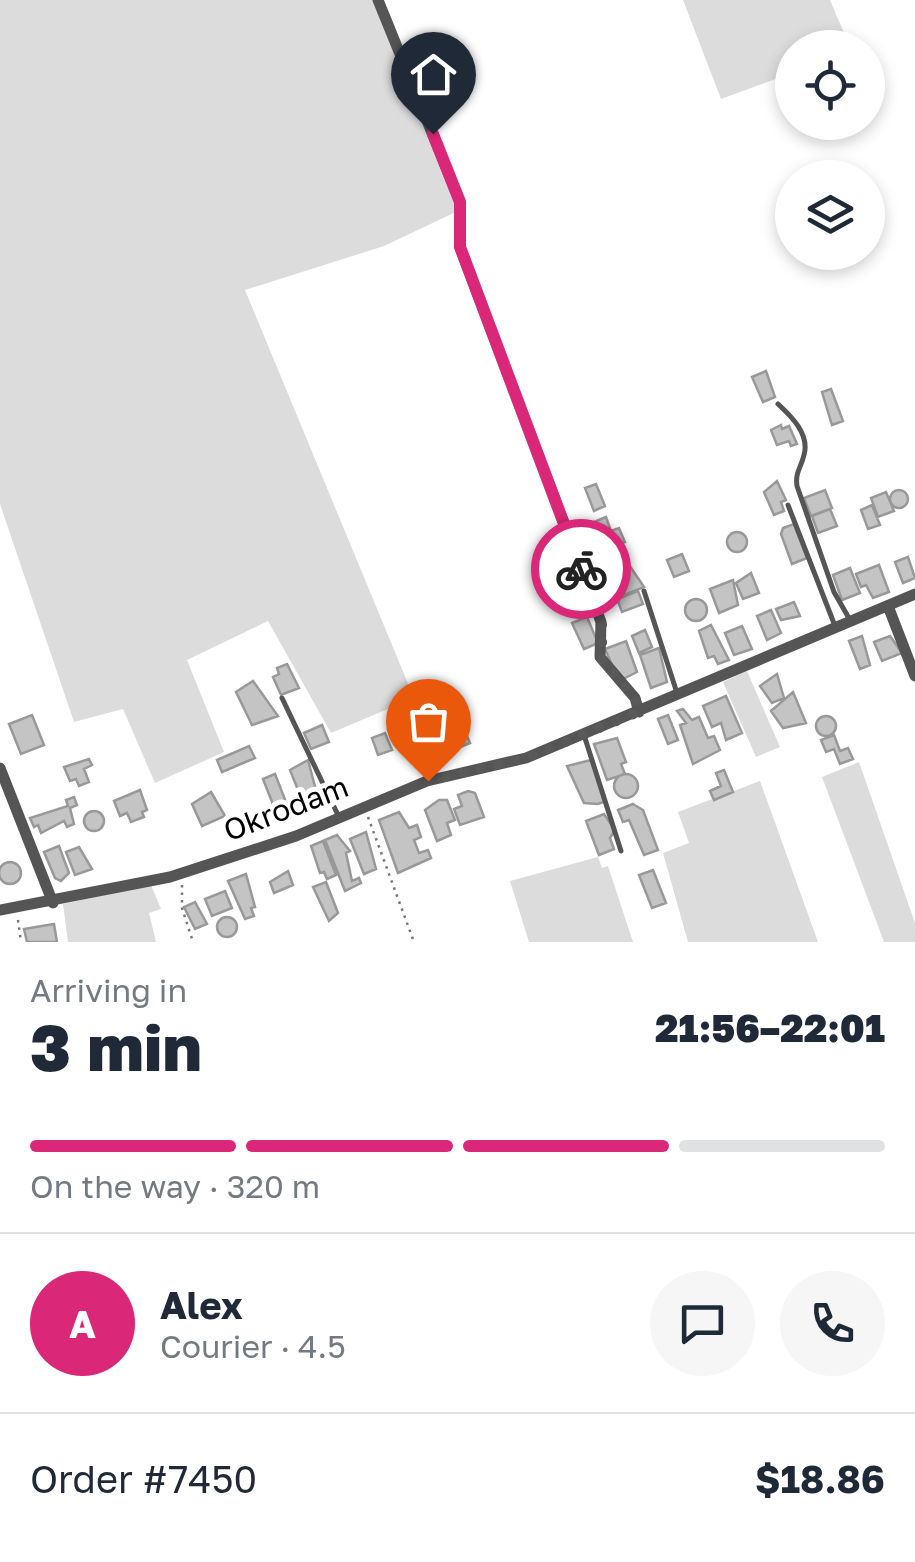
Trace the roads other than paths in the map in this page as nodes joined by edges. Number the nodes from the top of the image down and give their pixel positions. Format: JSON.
{"nodes":[{"id":1,"x":378,"y":0,"type":"edge"},
{"id":2,"x":778,"y":404,"type":"dead end"},
{"id":3,"x":788,"y":505,"type":"dead end"},
{"id":4,"x":644,"y":591,"type":"dead end"},
{"id":5,"x":915,"y":594,"type":"edge"},
{"id":6,"x":888,"y":606,"type":"junction"},
{"id":7,"x":851,"y":622,"type":"junction"},
{"id":8,"x":836,"y":628,"type":"junction"},
{"id":9,"x":915,"y":676,"type":"edge"},
{"id":10,"x":678,"y":696,"type":"junction"},
{"id":11,"x":282,"y":698,"type":"dead end"},
{"id":12,"x":639,"y":712,"type":"junction"},
{"id":13,"x":584,"y":735,"type":"junction"},
{"id":14,"x":0,"y":768,"type":"edge"},
{"id":15,"x":339,"y":818,"type":"junction"},
{"id":16,"x":622,"y":850,"type":"dead end"},
{"id":17,"x":53,"y":903,"type":"junction"},
{"id":18,"x":0,"y":910,"type":"edge"}],
"edges":[{"from":1,"to":12,"type":"street"},
{"from":2,"to":7,"type":"lane"},
{"from":3,"to":8,"type":"lane"},
{"from":4,"to":10,"type":"lane"},
{"from":5,"to":6,"type":"street","name":"Okrodam"},
{"from":6,"to":7,"type":"street","name":"Okrodam"},
{"from":6,"to":9,"type":"street"},
{"from":7,"to":8,"type":"street","name":"Okrodam"},
{"from":8,"to":10,"type":"street","name":"Okrodam"},
{"from":10,"to":12,"type":"street","name":"Okrodam"},
{"from":11,"to":15,"type":"lane"},
{"from":12,"to":13,"type":"street","name":"Okrodam"},
{"from":13,"to":15,"type":"street","name":"Okrodam"},
{"from":13,"to":16,"type":"lane"},
{"from":14,"to":17,"type":"street"},
{"from":15,"to":17,"type":"street","name":"Okrodam"},
{"from":17,"to":18,"type":"street","name":"Okrodam"}]}
